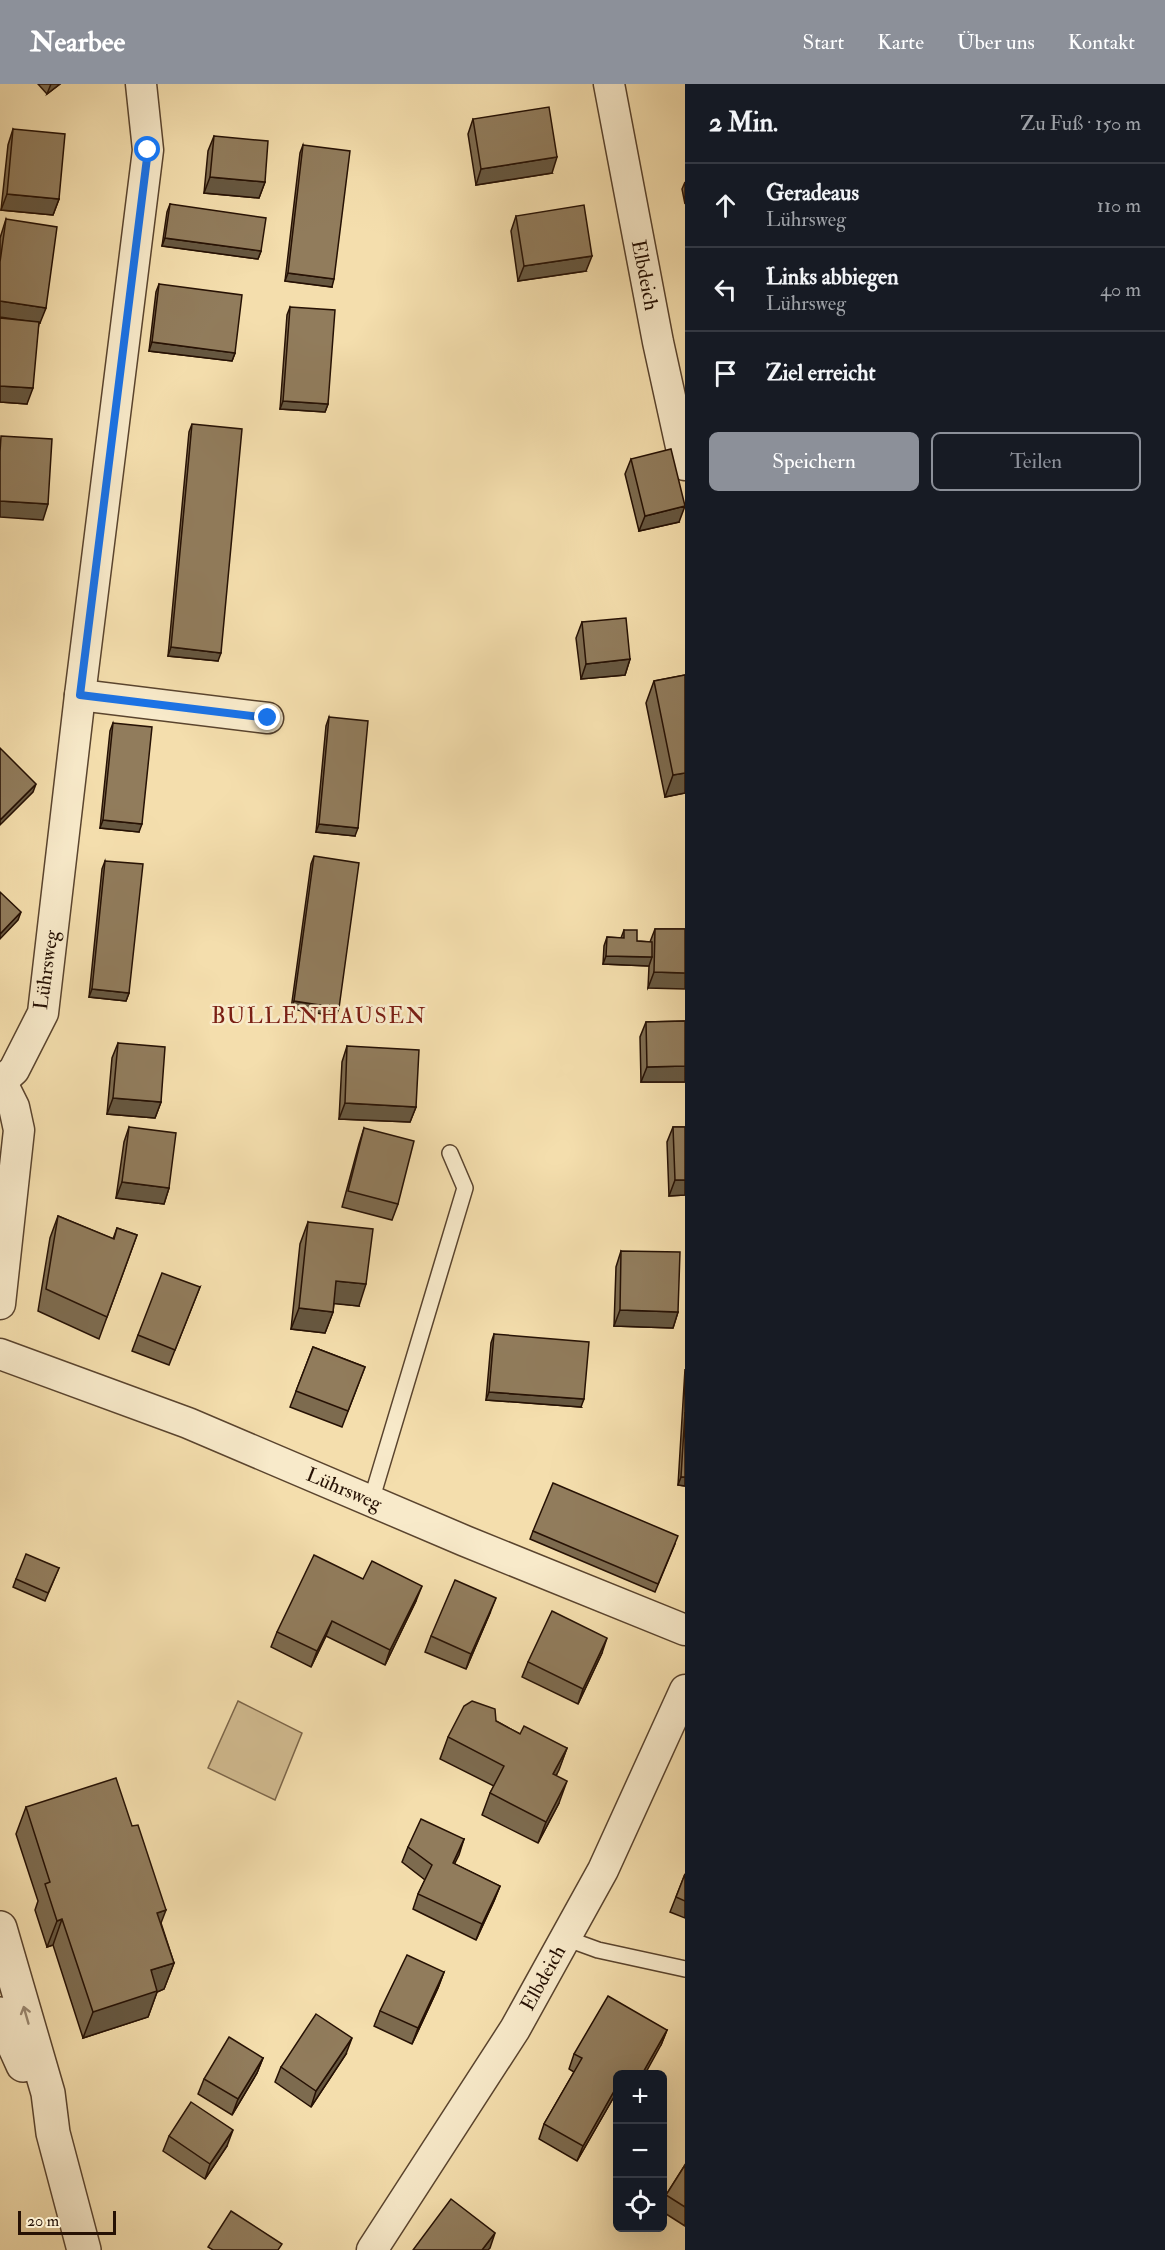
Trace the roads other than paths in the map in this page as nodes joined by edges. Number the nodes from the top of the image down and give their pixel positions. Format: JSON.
{"nodes":[{"id":1,"x":141,"y":84,"type":"edge"},
{"id":2,"x":609,"y":84,"type":"edge"},
{"id":3,"x":685,"y":465,"type":"edge"},
{"id":4,"x":80,"y":695,"type":"junction"},
{"id":5,"x":268,"y":718,"type":"dead end"},
{"id":6,"x":1,"y":1080,"type":"edge"},
{"id":7,"x":450,"y":1153,"type":"dead end"},
{"id":8,"x":0,"y":1304,"type":"edge"},
{"id":9,"x":0,"y":1354,"type":"edge"},
{"id":10,"x":371,"y":1501,"type":"junction"},
{"id":11,"x":685,"y":1630,"type":"edge"},
{"id":12,"x":685,"y":1690,"type":"edge"},
{"id":13,"x":0,"y":1928,"type":"edge"},
{"id":14,"x":565,"y":1938,"type":"junction"},
{"id":15,"x":685,"y":1969,"type":"edge"},
{"id":16,"x":0,"y":2014,"type":"edge"},
{"id":17,"x":53,"y":2133,"type":"junction"},
{"id":18,"x":84,"y":2250,"type":"edge"},
{"id":19,"x":372,"y":2250,"type":"edge"}],
"edges":[{"from":1,"to":4,"type":"street","name":"Lührsweg"},
{"from":2,"to":3,"type":"street","name":"Elbdeich"},
{"from":4,"to":5,"type":"street"},
{"from":4,"to":6,"type":"street","name":"Lührsweg"},
{"from":6,"to":8,"type":"street","name":"Lührsweg"},
{"from":7,"to":10,"type":"lane"},
{"from":9,"to":10,"type":"street","name":"Lührsweg"},
{"from":10,"to":11,"type":"street","name":"Lührsweg"},
{"from":12,"to":14,"type":"street","name":"Elbdeich"},
{"from":17,"to":13,"type":"street","one_way":true},
{"from":14,"to":15,"type":"lane"},
{"from":14,"to":19,"type":"street","name":"Elbdeich"},
{"from":16,"to":17,"type":"street"},
{"from":17,"to":18,"type":"street"}]}
